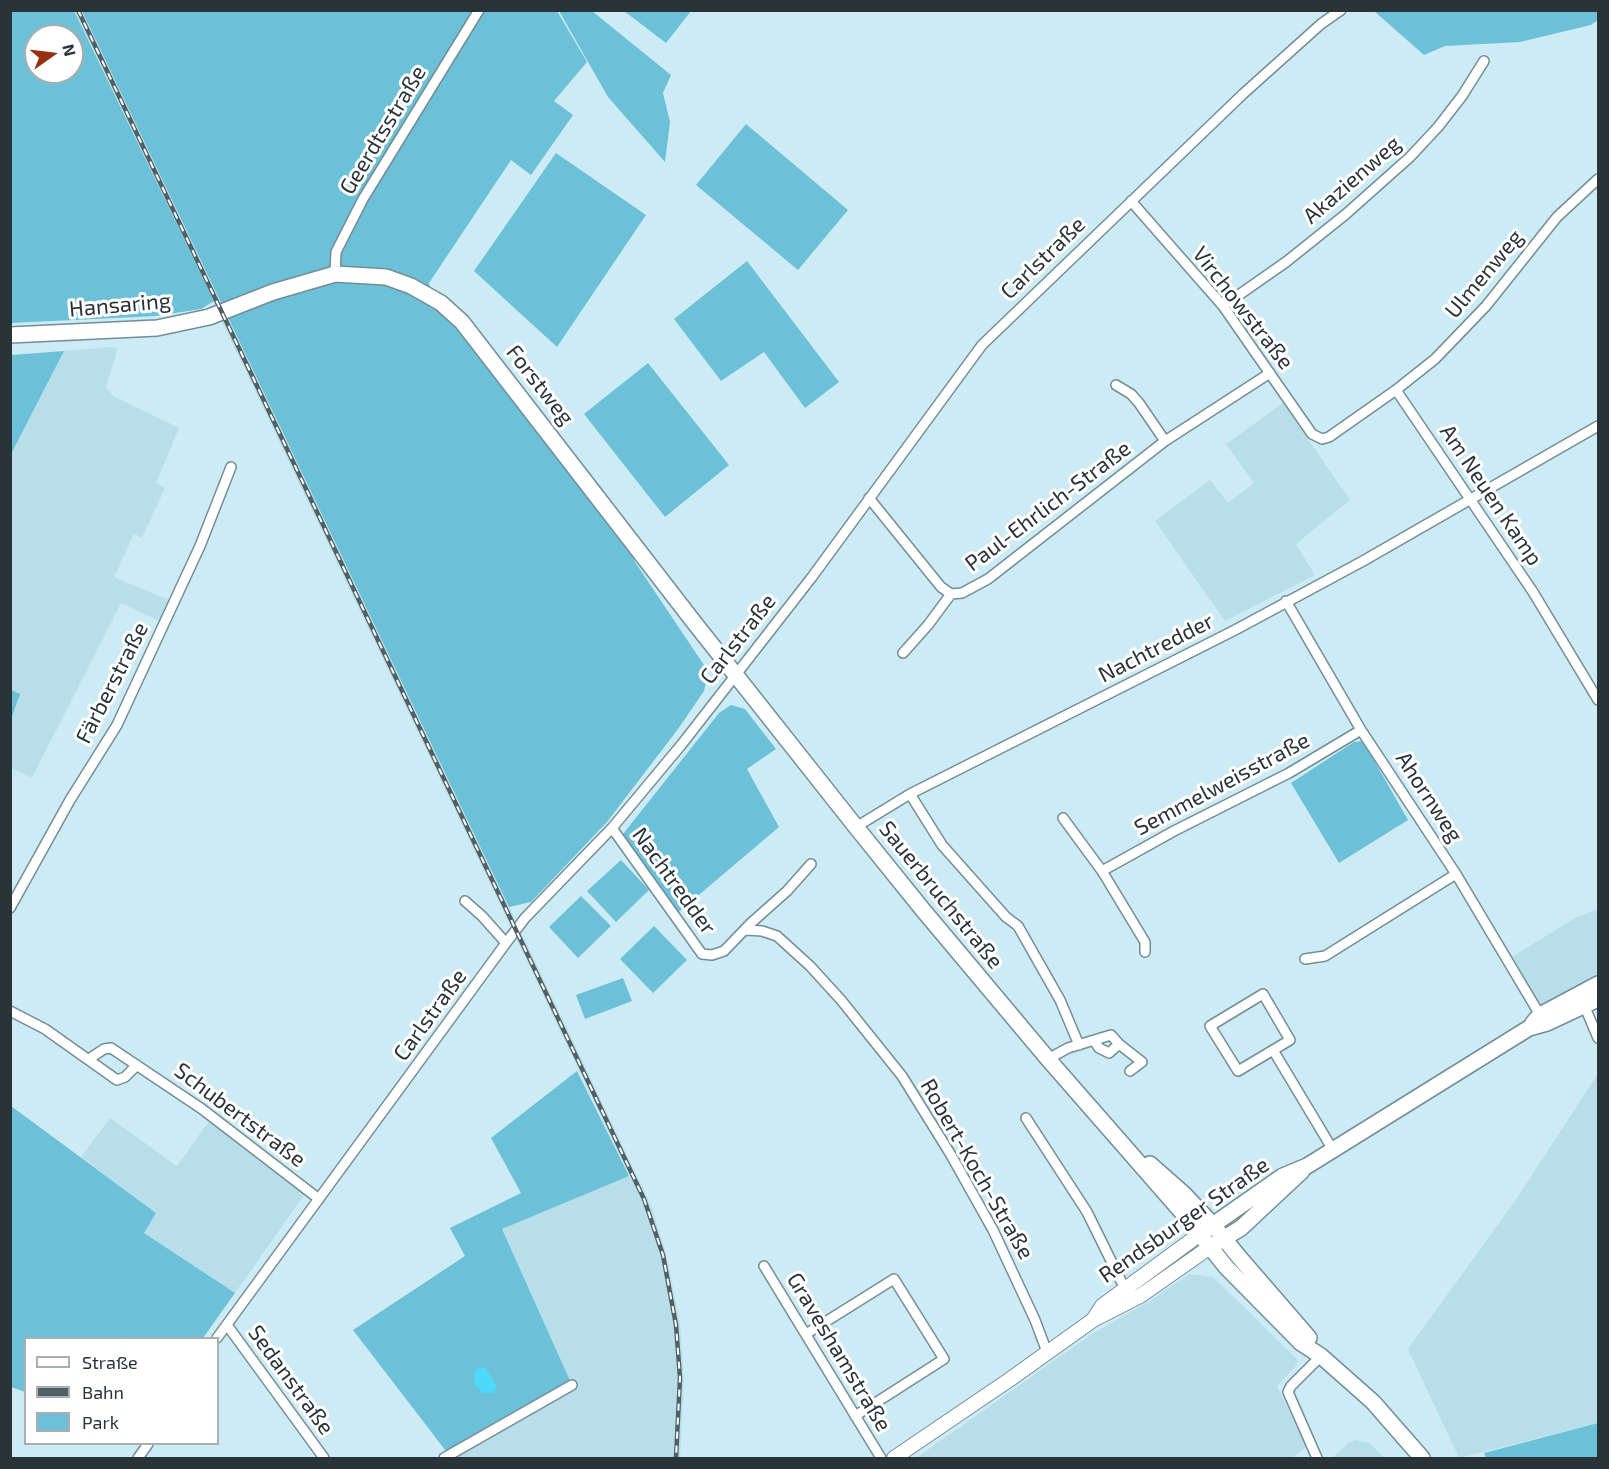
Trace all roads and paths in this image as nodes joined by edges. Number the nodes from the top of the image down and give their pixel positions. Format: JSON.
{"nodes":[{"id":1,"x":479,"y":10,"type":"edge"},
{"id":2,"x":1341,"y":10,"type":"edge"},
{"id":3,"x":1484,"y":61,"type":"dead end"},
{"id":4,"x":1599,"y":179,"type":"edge"},
{"id":5,"x":1131,"y":201,"type":"junction"},
{"id":6,"x":335,"y":274,"type":"junction"},
{"id":7,"x":1222,"y":306,"type":"junction"},
{"id":8,"x":230,"y":309,"type":"joint"},
{"id":9,"x":10,"y":335,"type":"edge"},
{"id":10,"x":1270,"y":373,"type":"junction"},
{"id":11,"x":1116,"y":385,"type":"dead end"},
{"id":12,"x":1396,"y":390,"type":"junction"},
{"id":13,"x":1599,"y":426,"type":"edge"},
{"id":14,"x":1165,"y":441,"type":"junction"},
{"id":15,"x":231,"y":467,"type":"dead end"},
{"id":16,"x":869,"y":498,"type":"junction"},
{"id":17,"x":1471,"y":498,"type":"junction"},
{"id":18,"x":951,"y":594,"type":"junction"},
{"id":19,"x":1286,"y":601,"type":"junction"},
{"id":20,"x":903,"y":653,"type":"dead end"},
{"id":21,"x":737,"y":674,"type":"junction"},
{"id":22,"x":1595,"y":686,"type":"edge"},
{"id":23,"x":1599,"y":699,"type":"edge"},
{"id":24,"x":1361,"y":730,"type":"junction"},
{"id":25,"x":910,"y":794,"type":"junction"},
{"id":26,"x":1063,"y":818,"type":"dead end"},
{"id":27,"x":612,"y":828,"type":"junction"},
{"id":28,"x":856,"y":828,"type":"junction"},
{"id":29,"x":811,"y":864,"type":"dead end"},
{"id":30,"x":1102,"y":871,"type":"junction"},
{"id":31,"x":1456,"y":874,"type":"junction"},
{"id":32,"x":465,"y":901,"type":"dead end"},
{"id":33,"x":10,"y":908,"type":"edge"},
{"id":34,"x":746,"y":930,"type":"junction"},
{"id":35,"x":506,"y":943,"type":"junction"},
{"id":36,"x":1145,"y":952,"type":"dead end"},
{"id":37,"x":1305,"y":959,"type":"dead end"},
{"id":38,"x":1594,"y":993,"type":"edge"},
{"id":39,"x":1566,"y":1001,"type":"junction"},
{"id":40,"x":10,"y":1011,"type":"edge"},
{"id":41,"x":1540,"y":1015,"type":"junction"},
{"id":42,"x":1529,"y":1028,"type":"junction"},
{"id":43,"x":1599,"y":1038,"type":"edge"},
{"id":44,"x":1094,"y":1040,"type":"junction"},
{"id":45,"x":1119,"y":1044,"type":"junction"},
{"id":46,"x":1079,"y":1045,"type":"junction"},
{"id":47,"x":1273,"y":1050,"type":"junction"},
{"id":48,"x":89,"y":1059,"type":"junction"},
{"id":49,"x":1048,"y":1059,"type":"junction"},
{"id":50,"x":137,"y":1065,"type":"junction"},
{"id":51,"x":1130,"y":1071,"type":"dead end"},
{"id":52,"x":1026,"y":1118,"type":"dead end"},
{"id":53,"x":1119,"y":1138,"type":"junction"},
{"id":54,"x":1333,"y":1150,"type":"junction"},
{"id":55,"x":1307,"y":1166,"type":"junction"},
{"id":56,"x":319,"y":1199,"type":"junction"},
{"id":57,"x":1214,"y":1224,"type":"junction"},
{"id":58,"x":1200,"y":1234,"type":"junction"},
{"id":59,"x":1224,"y":1239,"type":"junction"},
{"id":60,"x":1210,"y":1247,"type":"junction"},
{"id":61,"x":764,"y":1266,"type":"dead end"},
{"id":62,"x":1125,"y":1288,"type":"junction"},
{"id":63,"x":1093,"y":1320,"type":"junction"},
{"id":64,"x":227,"y":1325,"type":"junction"},
{"id":65,"x":806,"y":1334,"type":"junction"},
{"id":66,"x":218,"y":1337,"type":"edge"},
{"id":67,"x":1047,"y":1352,"type":"junction"},
{"id":68,"x":1321,"y":1356,"type":"junction"},
{"id":69,"x":572,"y":1385,"type":"dead end"},
{"id":70,"x":855,"y":1416,"type":"junction"},
{"id":71,"x":147,"y":1445,"type":"edge"},
{"id":72,"x":138,"y":1458,"type":"edge"},
{"id":73,"x":324,"y":1458,"type":"edge"},
{"id":74,"x":444,"y":1458,"type":"edge"},
{"id":75,"x":881,"y":1458,"type":"edge"},
{"id":76,"x":894,"y":1458,"type":"edge"},
{"id":77,"x":1317,"y":1458,"type":"edge"},
{"id":78,"x":1422,"y":1458,"type":"edge"}],
"edges":[{"from":1,"to":6,"type":"street","name":"Geerdtsstraße"},
{"from":2,"to":5,"type":"street","name":"Carlstraße"},
{"from":3,"to":7,"type":"street","name":"Akazienweg"},
{"from":4,"to":12,"type":"street","name":"Ulmenweg"},
{"from":5,"to":7,"type":"street","name":"Virchowstraße"},
{"from":5,"to":16,"type":"street","name":"Carlstraße"},
{"from":6,"to":8,"type":"main road","name":"Forstweg"},
{"from":6,"to":21,"type":"main road","name":"Forstweg"},
{"from":7,"to":10,"type":"street","name":"Virchowstraße"},
{"from":8,"to":9,"type":"main road","name":"Hansaring"},
{"from":10,"to":12,"type":"street","name":"Virchowstraße"},
{"from":10,"to":14,"type":"street","name":"Paul-Ehrlich-Straße"},
{"from":11,"to":14,"type":"street","name":"Paul-Ehrlich-Straße"},
{"from":12,"to":17,"type":"street","name":"Am Neuen Kamp"},
{"from":13,"to":17,"type":"street","name":"Nachtredder"},
{"from":14,"to":18,"type":"street","name":"Paul-Ehrlich-Straße"},
{"from":15,"to":33,"type":"street","name":"Färberstraße"},
{"from":16,"to":18,"type":"street","name":"Paul-Ehrlich-Straße"},
{"from":16,"to":21,"type":"street","name":"Carlstraße"},
{"from":17,"to":19,"type":"street","name":"Nachtredder"},
{"from":17,"to":22,"type":"street","name":"Am Neuen Kamp"},
{"from":18,"to":20,"type":"street","name":"Paul-Ehrlich-Straße"},
{"from":19,"to":24,"type":"street","name":"Ahornweg"},
{"from":19,"to":25,"type":"street","name":"Nachtredder"},
{"from":21,"to":27,"type":"street","name":"Carlstraße"},
{"from":21,"to":28,"type":"main road","name":"Sauerbruchstraße"},
{"from":22,"to":23,"type":"street","name":"Am Neuen Kamp"},
{"from":24,"to":30,"type":"street","name":"Semmelweisstraße"},
{"from":24,"to":31,"type":"street","name":"Ahornweg"},
{"from":25,"to":28,"type":"street","name":"Nachtredder"},
{"from":25,"to":46,"type":"street"},
{"from":26,"to":30,"type":"street"},
{"from":27,"to":34,"type":"street","name":"Nachtredder"},
{"from":27,"to":35,"type":"street","name":"Carlstraße"},
{"from":28,"to":49,"type":"main road","name":"Sauerbruchstraße"},
{"from":29,"to":34,"type":"street","name":"Nachtredder"},
{"from":30,"to":36,"type":"street"},
{"from":31,"to":37,"type":"street"},
{"from":31,"to":41,"type":"street","name":"Ahornweg"},
{"from":32,"to":35,"type":"street"},
{"from":34,"to":67,"type":"street","name":"Robert-Koch-Straße"},
{"from":35,"to":56,"type":"street","name":"Carlstraße"},
{"from":38,"to":39,"type":"main road","name":"Rendsburger Straße"},
{"from":38,"to":39,"type":"street"},
{"from":38,"to":42,"type":"main road","name":"Rendsburger Straße"},
{"from":38,"to":43,"type":"street"},
{"from":39,"to":41,"type":"main road","name":"Rendsburger Straße"},
{"from":40,"to":48,"type":"street"},
{"from":41,"to":42,"type":"main road","name":"Rendsburger Straße"},
{"from":42,"to":54,"type":"main road","name":"Rendsburger Straße"},
{"from":44,"to":45,"type":"street"},
{"from":44,"to":45,"type":"street"},
{"from":44,"to":46,"type":"street"},
{"from":45,"to":51,"type":"street"},
{"from":46,"to":49,"type":"street"},
{"from":47,"to":47,"type":"street"},
{"from":47,"to":54,"type":"street"},
{"from":48,"to":50,"type":"street","name":"Schubertstraße"},
{"from":48,"to":50,"type":"street"},
{"from":49,"to":53,"type":"main road","name":"Sauerbruchstraße"},
{"from":50,"to":56,"type":"street","name":"Schubertstraße"},
{"from":52,"to":62,"type":"street"},
{"from":53,"to":57,"type":"main road","name":"Sauerbruchstraße"},
{"from":53,"to":58,"type":"main road","name":"Sauerbruchstraße"},
{"from":54,"to":55,"type":"main road","name":"Rendsburger Straße"},
{"from":55,"to":57,"type":"main road","name":"Rendsburger Straße"},
{"from":55,"to":59,"type":"main road","name":"Rendsburger Straße"},
{"from":56,"to":64,"type":"street","name":"Carlstraße"},
{"from":57,"to":58,"type":"main road","name":"Rendsburger Straße"},
{"from":57,"to":59,"type":"main road","name":"Sauerbruchstraße"},
{"from":58,"to":60,"type":"main road","name":"Sauerbruchstraße"},
{"from":58,"to":62,"type":"street","name":"Rendsburger Straße"},
{"from":59,"to":60,"type":"main road","name":"Rendsburger Straße"},
{"from":59,"to":68,"type":"main road","name":"Sauerbruchstraße"},
{"from":60,"to":63,"type":"street","name":"Rendsburger Straße"},
{"from":60,"to":68,"type":"main road","name":"Sauerbruchstraße"},
{"from":61,"to":65,"type":"street","name":"Graveshamstraße"},
{"from":62,"to":63,"type":"street","name":"Rendsburger Straße"},
{"from":63,"to":67,"type":"street","name":"Rendsburger Straße"},
{"from":64,"to":66,"type":"street","name":"Carlstraße"},
{"from":64,"to":73,"type":"street","name":"Sedanstraße"},
{"from":65,"to":70,"type":"street","name":"Graveshamstraße"},
{"from":65,"to":70,"type":"street"},
{"from":67,"to":76,"type":"street","name":"Rendsburger Straße"},
{"from":68,"to":77,"type":"street"},
{"from":68,"to":78,"type":"main road"},
{"from":69,"to":74,"type":"street"},
{"from":70,"to":75,"type":"street","name":"Graveshamstraße"},
{"from":71,"to":72,"type":"street"}]}
